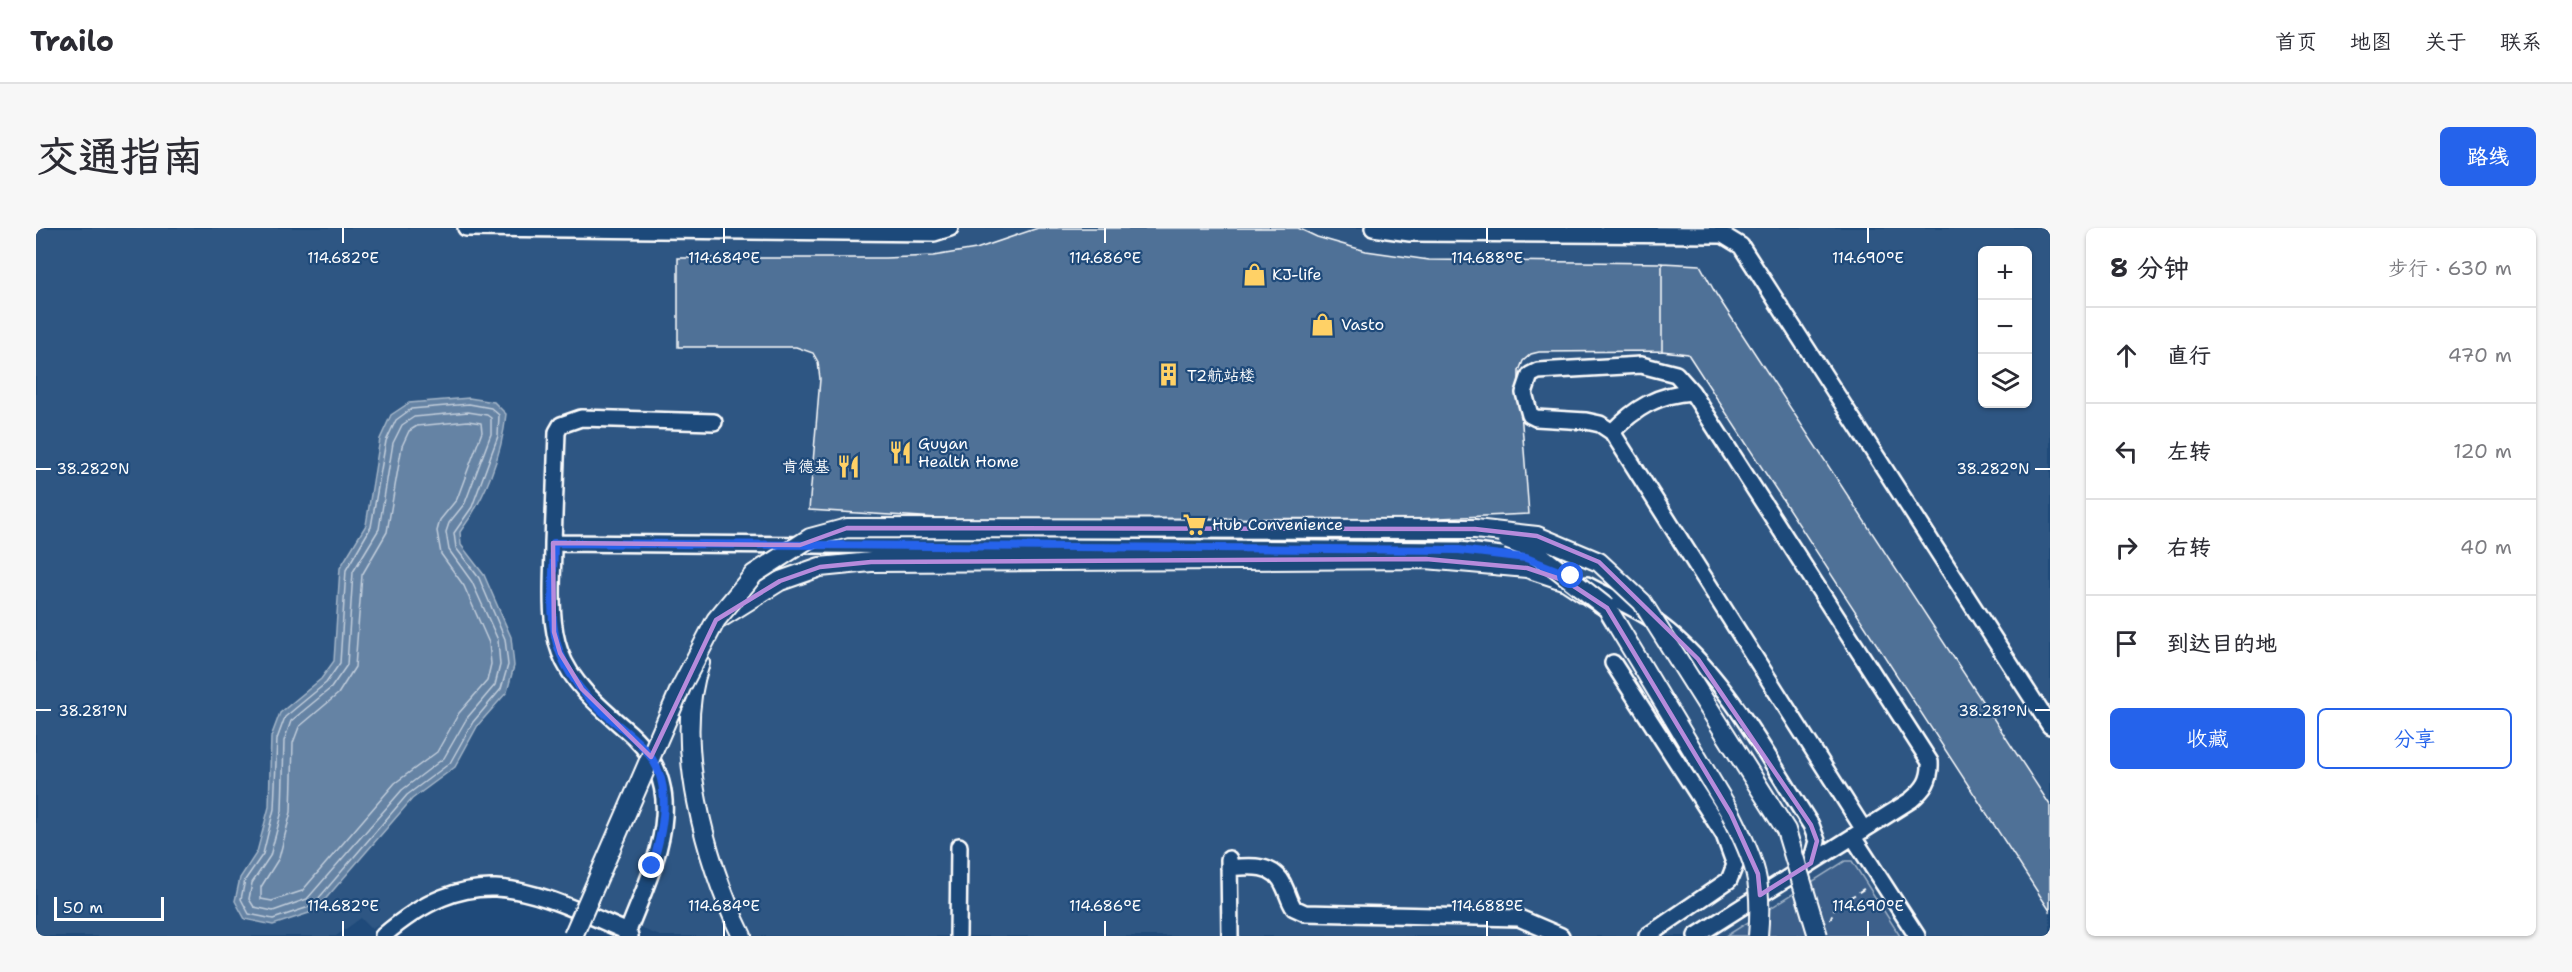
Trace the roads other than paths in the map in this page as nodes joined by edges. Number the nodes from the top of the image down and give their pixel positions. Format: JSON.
{"nodes":[{"id":1,"x":465,"y":228,"type":"edge"},
{"id":2,"x":950,"y":228,"type":"edge"},
{"id":3,"x":1373,"y":228,"type":"edge"},
{"id":4,"x":1741,"y":228,"type":"edge"},
{"id":5,"x":1740,"y":246,"type":"junction"},
{"id":6,"x":1692,"y":392,"type":"junction"},
{"id":7,"x":714,"y":422,"type":"dead end"},
{"id":8,"x":1612,"y":432,"type":"junction"},
{"id":9,"x":1475,"y":529,"type":"junction"},
{"id":10,"x":554,"y":543,"type":"junction"},
{"id":11,"x":1607,"y":608,"type":"junction"},
{"id":12,"x":716,"y":620,"type":"junction"},
{"id":13,"x":1613,"y":663,"type":"dead end"},
{"id":14,"x":2050,"y":726,"type":"edge"},
{"id":15,"x":1858,"y":833,"type":"junction"},
{"id":16,"x":959,"y":846,"type":"dead end"},
{"id":17,"x":1811,"y":863,"type":"junction"},
{"id":18,"x":1822,"y":931,"type":"edge"},
{"id":19,"x":628,"y":935,"type":"edge"},
{"id":20,"x":383,"y":936,"type":"edge"},
{"id":21,"x":573,"y":936,"type":"edge"},
{"id":22,"x":742,"y":936,"type":"edge"},
{"id":23,"x":958,"y":936,"type":"edge"},
{"id":24,"x":1230,"y":936,"type":"edge"},
{"id":25,"x":1561,"y":936,"type":"edge"},
{"id":26,"x":1647,"y":936,"type":"edge"},
{"id":27,"x":1696,"y":936,"type":"edge"},
{"id":28,"x":1758,"y":936,"type":"edge"},
{"id":29,"x":1917,"y":936,"type":"edge"}],
"edges":[{"from":1,"to":2,"type":"street"},
{"from":3,"to":5,"type":"street"},
{"from":4,"to":5,"type":"street"},
{"from":5,"to":14,"type":"street"},
{"from":6,"to":8,"type":"street"},
{"from":6,"to":8,"type":"street"},
{"from":6,"to":15,"type":"street"},
{"from":7,"to":10,"type":"street"},
{"from":8,"to":15,"type":"street"},
{"from":9,"to":11,"type":"main road","bridge":true},
{"from":9,"to":12,"type":"main road","bridge":true},
{"from":9,"to":18,"type":"main road","bridge":true},
{"from":10,"to":17,"type":"street"},
{"from":10,"to":19,"type":"street"},
{"from":11,"to":12,"type":"main road","bridge":true},
{"from":11,"to":28,"type":"main road","bridge":true},
{"from":12,"to":21,"type":"main road","bridge":true},
{"from":12,"to":22,"type":"main road","bridge":true},
{"from":13,"to":26,"type":"street"},
{"from":15,"to":17,"type":"street"},
{"from":15,"to":29,"type":"street"},
{"from":16,"to":23,"type":"street"},
{"from":17,"to":27,"type":"street"},
{"from":19,"to":20,"type":"street"},
{"from":24,"to":25,"type":"street"}]}
